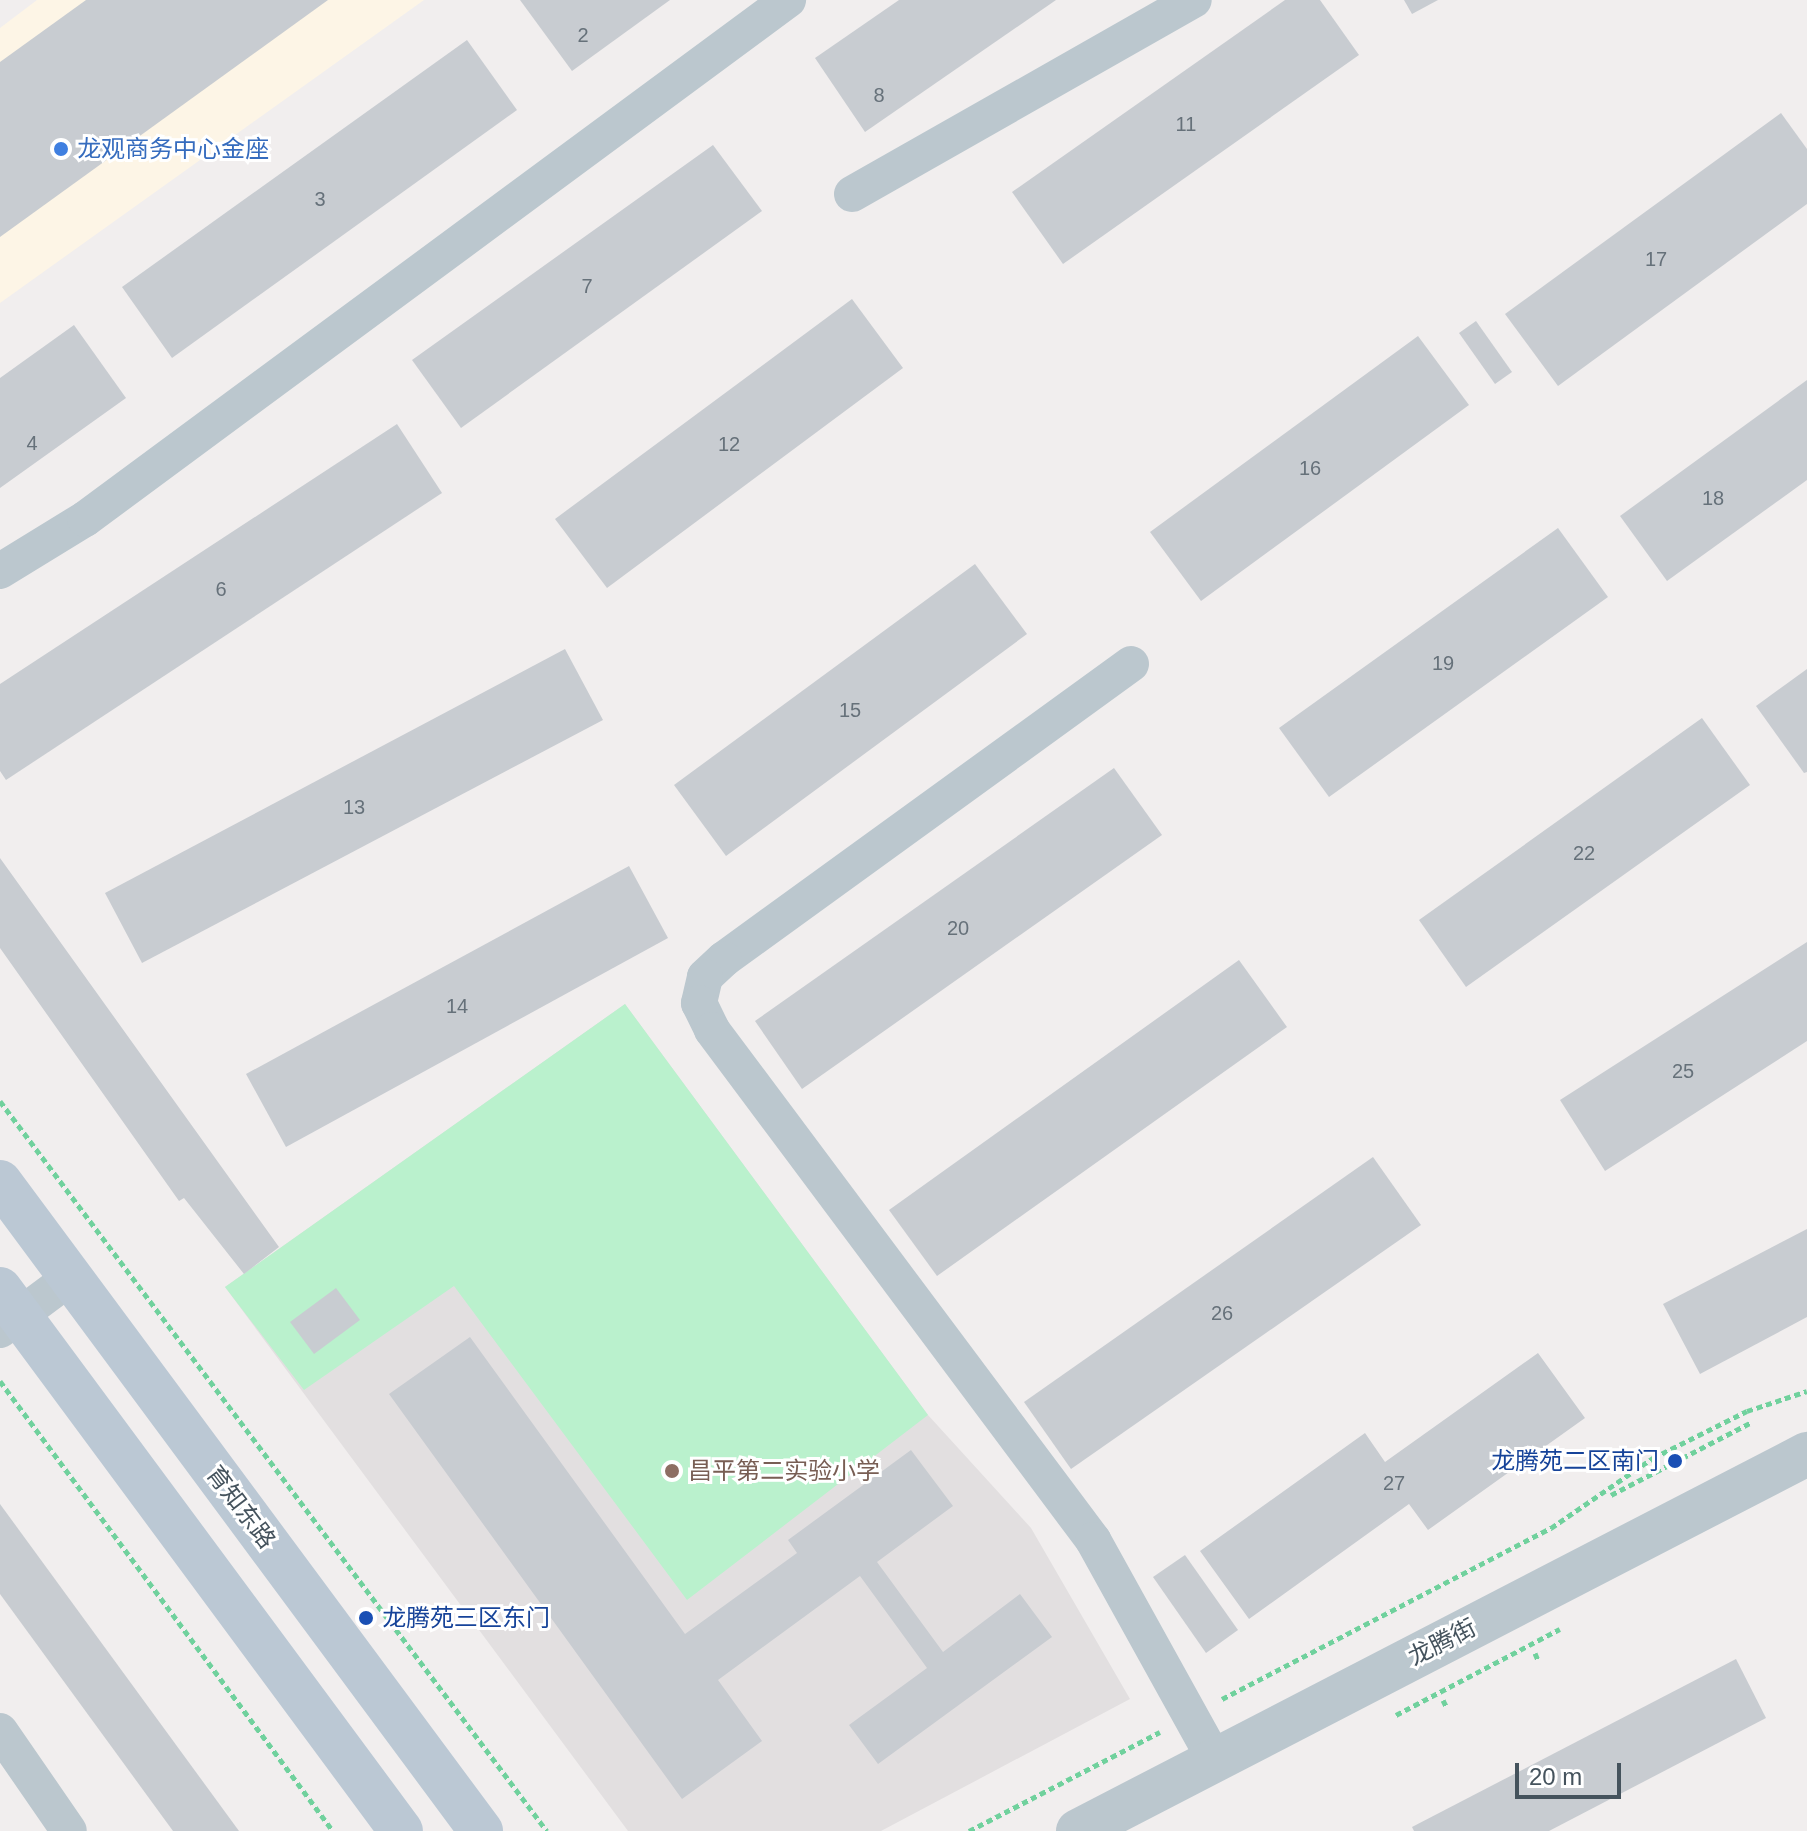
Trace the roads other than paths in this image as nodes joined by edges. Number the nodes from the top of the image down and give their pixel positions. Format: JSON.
{"nodes":[{"id":1,"x":788,"y":0,"type":"edge"},
{"id":2,"x":1194,"y":0,"type":"edge"},
{"id":3,"x":852,"y":194,"type":"dead end"},
{"id":4,"x":0,"y":571,"type":"edge"},
{"id":5,"x":1131,"y":664,"type":"dead end"},
{"id":6,"x":0,"y":1182,"type":"edge"},
{"id":7,"x":71,"y":1277,"type":"junction"},
{"id":8,"x":7,"y":1311,"type":"edge"},
{"id":9,"x":1807,"y":1454,"type":"edge"},
{"id":10,"x":0,"y":1731,"type":"edge"},
{"id":11,"x":1215,"y":1760,"type":"junction"},
{"id":12,"x":69,"y":1831,"type":"edge"},
{"id":13,"x":401,"y":1831,"type":"edge"},
{"id":14,"x":481,"y":1831,"type":"edge"},
{"id":15,"x":1078,"y":1831,"type":"edge"}],
"edges":[{"from":1,"to":4,"type":"street"},
{"from":2,"to":3,"type":"street"},
{"from":5,"to":11,"type":"street"},
{"from":6,"to":7,"type":"main road","name":"育知东路"},
{"from":7,"to":8,"type":"street"},
{"from":7,"to":14,"type":"main road","name":"育知东路"},
{"from":8,"to":13,"type":"main road"},
{"from":9,"to":11,"type":"street","name":"龙腾街"},
{"from":10,"to":12,"type":"street"},
{"from":11,"to":15,"type":"street","name":"龙腾街"}]}
